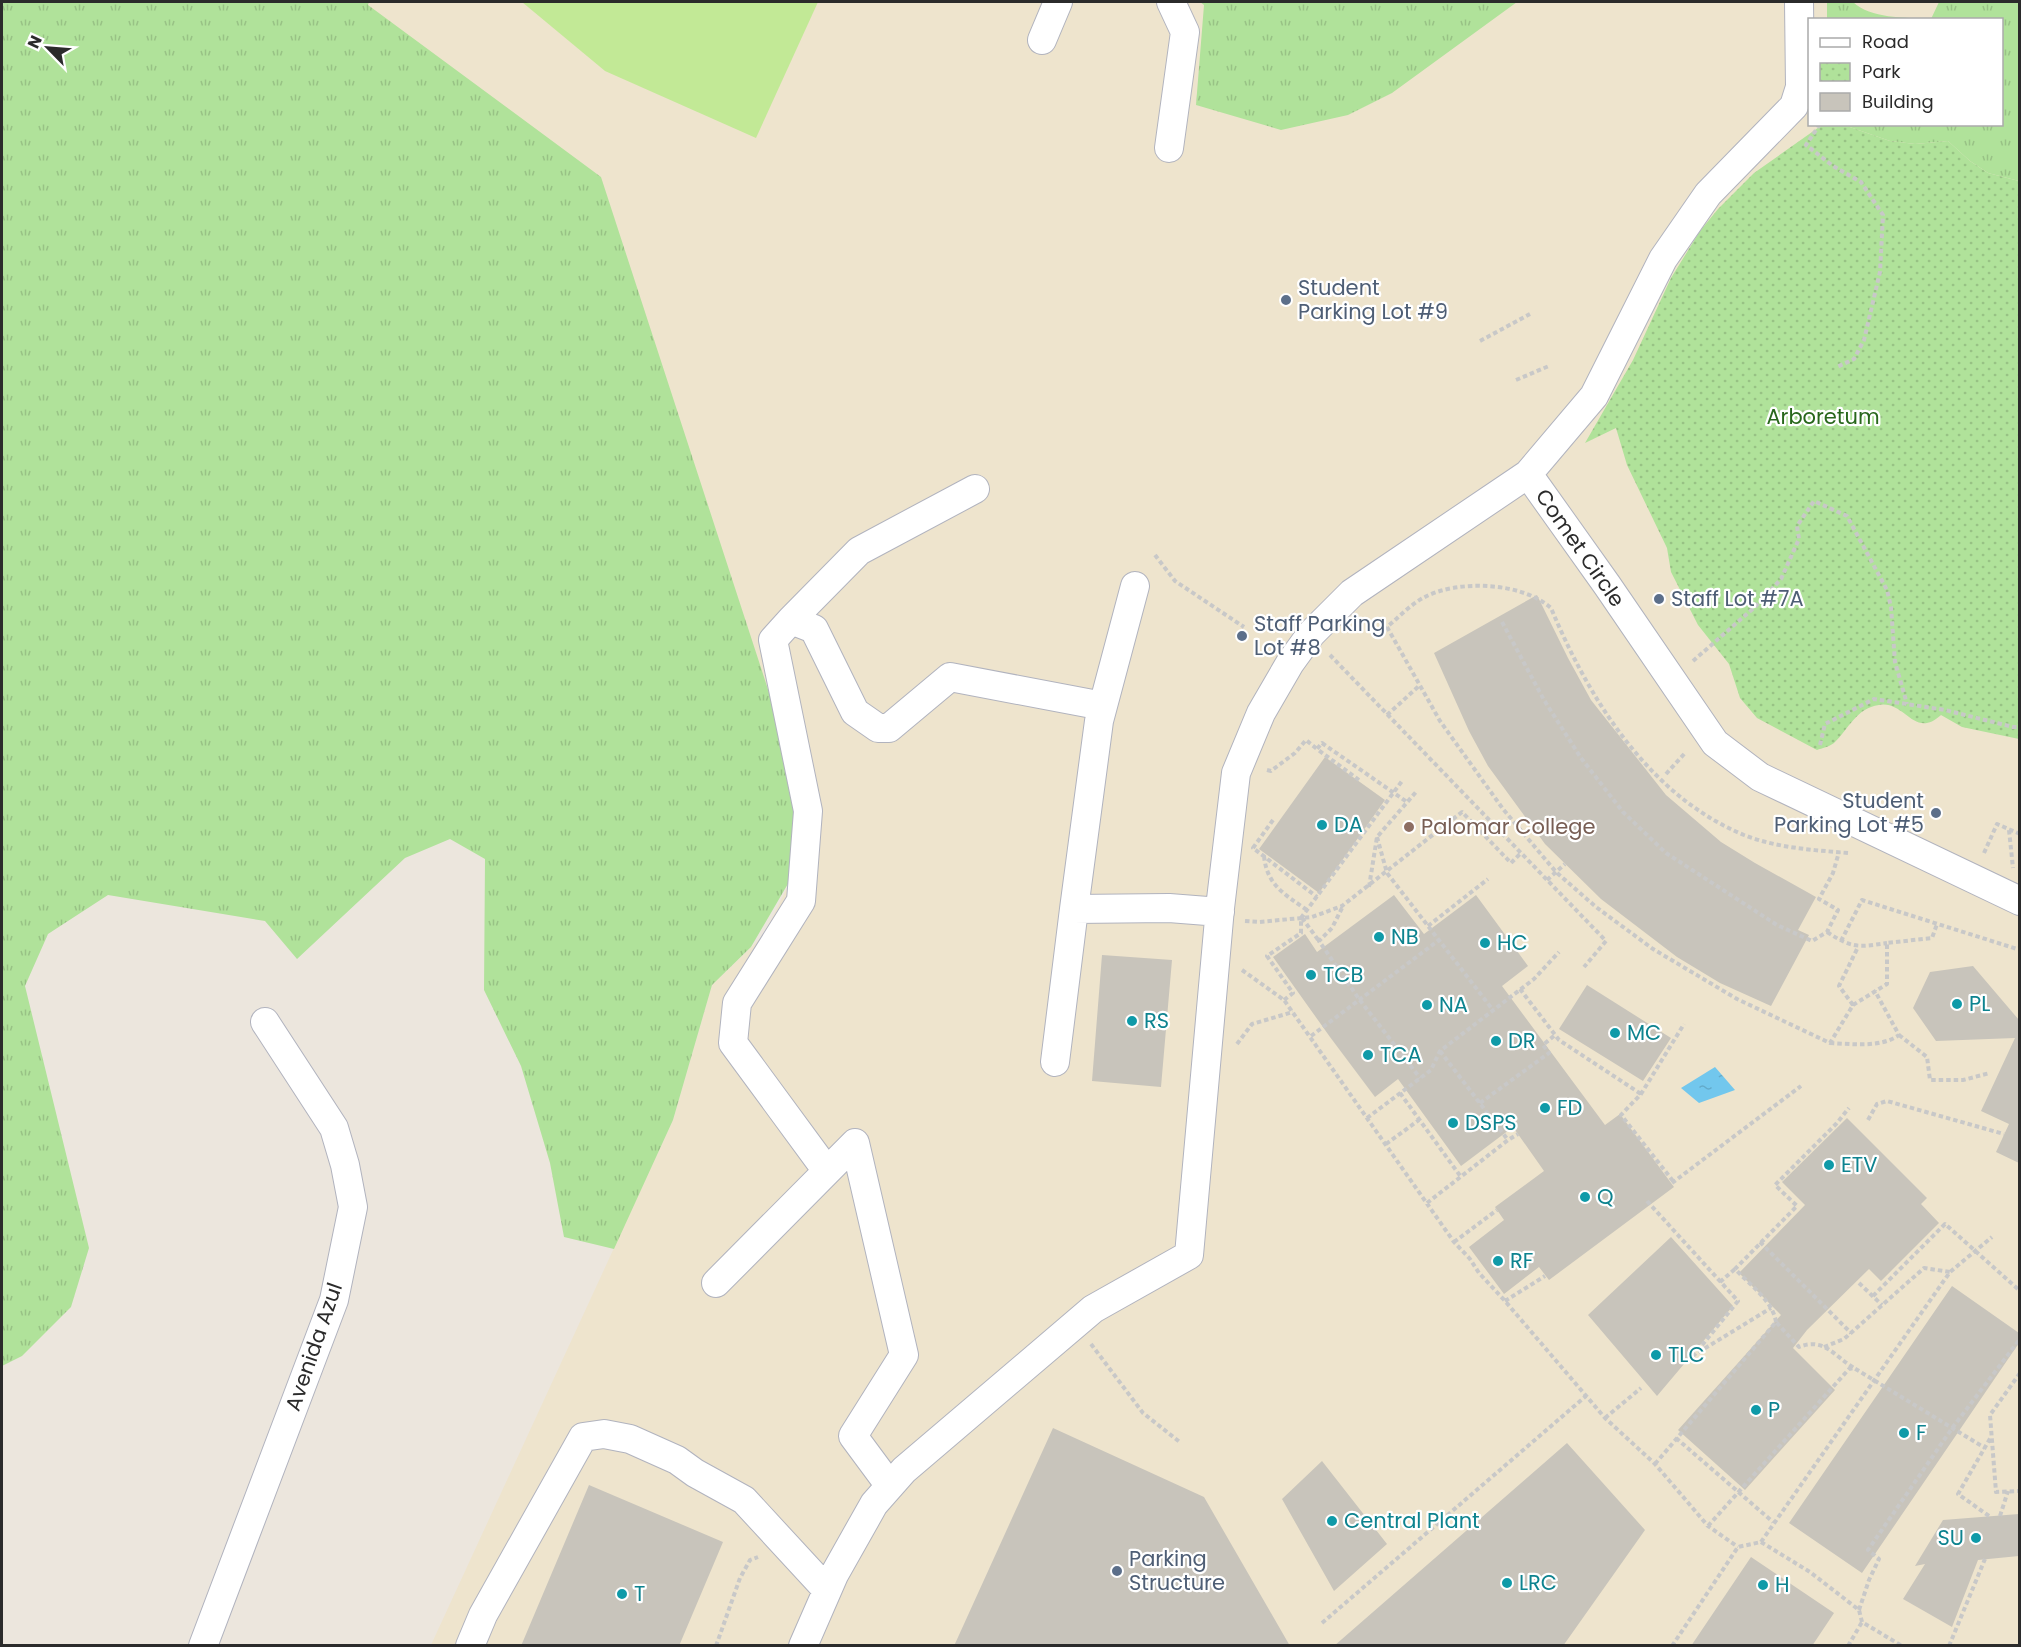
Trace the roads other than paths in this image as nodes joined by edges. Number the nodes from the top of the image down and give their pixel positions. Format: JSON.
{"nodes":[{"id":1,"x":1058,"y":2,"type":"edge"},
{"id":2,"x":1171,"y":2,"type":"edge"},
{"id":3,"x":1799,"y":2,"type":"edge"},
{"id":4,"x":1042,"y":40,"type":"dead end"},
{"id":5,"x":1169,"y":148,"type":"dead end"},
{"id":6,"x":1528,"y":474,"type":"junction"},
{"id":7,"x":975,"y":489,"type":"dead end"},
{"id":8,"x":1135,"y":586,"type":"dead end"},
{"id":9,"x":791,"y":620,"type":"junction"},
{"id":10,"x":1103,"y":706,"type":"junction"},
{"id":11,"x":2019,"y":901,"type":"edge"},
{"id":12,"x":1074,"y":909,"type":"junction"},
{"id":13,"x":1229,"y":916,"type":"junction"},
{"id":14,"x":265,"y":1022,"type":"dead end"},
{"id":15,"x":1055,"y":1062,"type":"dead end"},
{"id":16,"x":827,"y":1171,"type":"junction"},
{"id":17,"x":716,"y":1283,"type":"dead end"},
{"id":18,"x":890,"y":1486,"type":"junction"},
{"id":19,"x":827,"y":1590,"type":"junction"},
{"id":20,"x":203,"y":1646,"type":"edge"},
{"id":21,"x":470,"y":1646,"type":"edge"},
{"id":22,"x":803,"y":1646,"type":"edge"}],
"edges":[{"from":1,"to":4,"type":"street"},
{"from":2,"to":5,"type":"street"},
{"from":3,"to":6,"type":"street","name":"Comet Circle"},
{"from":6,"to":11,"type":"street","name":"Comet Circle"},
{"from":6,"to":13,"type":"street"},
{"from":7,"to":9,"type":"street"},
{"from":8,"to":10,"type":"street"},
{"from":9,"to":10,"type":"street"},
{"from":9,"to":16,"type":"street"},
{"from":10,"to":12,"type":"street"},
{"from":12,"to":13,"type":"street"},
{"from":12,"to":15,"type":"street"},
{"from":13,"to":18,"type":"street"},
{"from":14,"to":20,"type":"street","name":"Avenida Azul"},
{"from":16,"to":17,"type":"street"},
{"from":16,"to":18,"type":"street"},
{"from":18,"to":19,"type":"street"},
{"from":19,"to":21,"type":"street"},
{"from":19,"to":22,"type":"street"}]}
